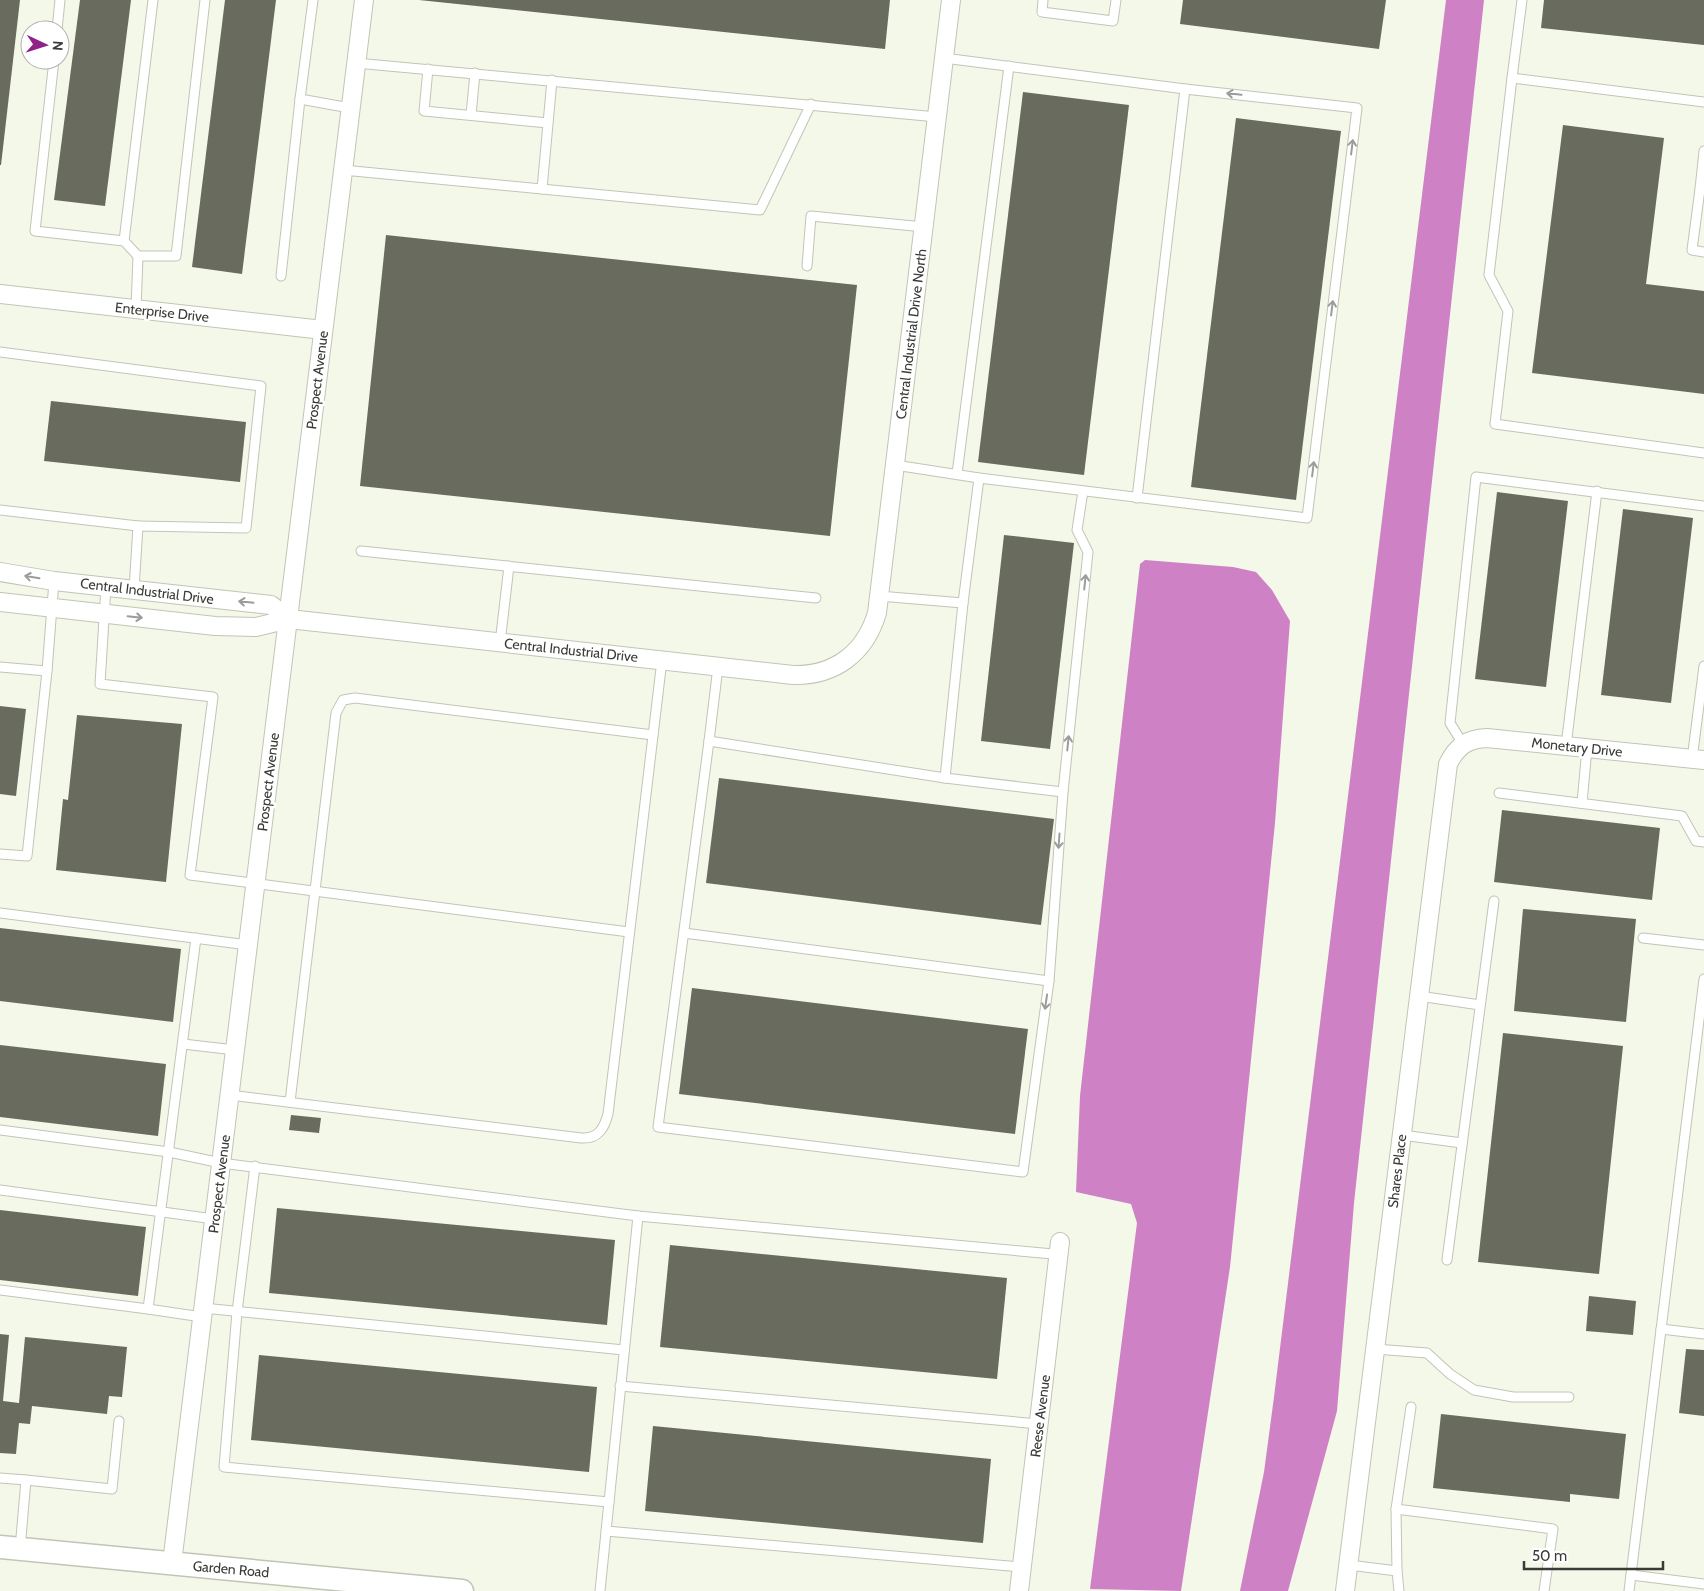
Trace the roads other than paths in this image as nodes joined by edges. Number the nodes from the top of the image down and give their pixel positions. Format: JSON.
{"nodes":[{"id":1,"x":60,"y":0,"type":"edge"},
{"id":2,"x":153,"y":0,"type":"edge"},
{"id":3,"x":205,"y":0,"type":"edge"},
{"id":4,"x":313,"y":0,"type":"edge"},
{"id":5,"x":364,"y":0,"type":"edge"},
{"id":6,"x":951,"y":0,"type":"edge"},
{"id":7,"x":1043,"y":0,"type":"edge"},
{"id":8,"x":1116,"y":0,"type":"edge"},
{"id":9,"x":1522,"y":0,"type":"edge"},
{"id":10,"x":58,"y":20,"type":"edge"},
{"id":11,"x":944,"y":58,"type":"junction"},
{"id":12,"x":356,"y":63,"type":"junction"},
{"id":13,"x":1009,"y":66,"type":"junction"},
{"id":14,"x":428,"y":69,"type":"junction"},
{"id":15,"x":53,"y":70,"type":"edge"},
{"id":16,"x":475,"y":73,"type":"junction"},
{"id":17,"x":1512,"y":78,"type":"junction"},
{"id":18,"x":552,"y":80,"type":"junction"},
{"id":19,"x":1185,"y":89,"type":"junction"},
{"id":20,"x":300,"y":99,"type":"junction"},
{"id":21,"x":1704,"y":102,"type":"edge"},
{"id":22,"x":811,"y":104,"type":"junction"},
{"id":23,"x":350,"y":108,"type":"junction"},
{"id":24,"x":471,"y":115,"type":"junction"},
{"id":25,"x":938,"y":117,"type":"junction"},
{"id":26,"x":548,"y":123,"type":"junction"},
{"id":27,"x":1704,"y":151,"type":"edge"},
{"id":28,"x":343,"y":170,"type":"junction"},
{"id":29,"x":542,"y":189,"type":"junction"},
{"id":30,"x":1702,"y":189,"type":"edge"},
{"id":31,"x":924,"y":227,"type":"junction"},
{"id":32,"x":124,"y":242,"type":"junction"},
{"id":33,"x":1704,"y":252,"type":"edge"},
{"id":34,"x":138,"y":256,"type":"junction"},
{"id":35,"x":806,"y":266,"type":"dead end"},
{"id":36,"x":281,"y":276,"type":"dead end"},
{"id":37,"x":0,"y":294,"type":"edge"},
{"id":38,"x":136,"y":309,"type":"junction"},
{"id":39,"x":323,"y":330,"type":"junction"},
{"id":40,"x":0,"y":352,"type":"edge"},
{"id":41,"x":1704,"y":453,"type":"edge"},
{"id":42,"x":895,"y":465,"type":"junction"},
{"id":43,"x":957,"y":474,"type":"junction"},
{"id":44,"x":979,"y":478,"type":"junction"},
{"id":45,"x":1083,"y":491,"type":"junction"},
{"id":46,"x":1597,"y":491,"type":"junction"},
{"id":47,"x":1138,"y":498,"type":"junction"},
{"id":48,"x":1704,"y":506,"type":"edge"},
{"id":49,"x":0,"y":510,"type":"edge"},
{"id":50,"x":138,"y":526,"type":"junction"},
{"id":51,"x":361,"y":551,"type":"dead end"},
{"id":52,"x":509,"y":566,"type":"junction"},
{"id":53,"x":0,"y":572,"type":"edge"},
{"id":54,"x":54,"y":580,"type":"junction"},
{"id":55,"x":106,"y":585,"type":"junction"},
{"id":56,"x":134,"y":589,"type":"junction"},
{"id":57,"x":879,"y":596,"type":"junction"},
{"id":58,"x":816,"y":598,"type":"dead end"},
{"id":59,"x":0,"y":602,"type":"edge"},
{"id":60,"x":963,"y":603,"type":"junction"},
{"id":61,"x":52,"y":608,"type":"junction"},
{"id":62,"x":104,"y":613,"type":"junction"},
{"id":63,"x":289,"y":619,"type":"junction"},
{"id":64,"x":500,"y":643,"type":"junction"},
{"id":65,"x":849,"y":659,"type":"joint"},
{"id":66,"x":662,"y":660,"type":"junction"},
{"id":67,"x":718,"y":666,"type":"junction"},
{"id":68,"x":1704,"y":666,"type":"edge"},
{"id":69,"x":0,"y":667,"type":"edge"},
{"id":70,"x":47,"y":671,"type":"junction"},
{"id":71,"x":653,"y":735,"type":"junction"},
{"id":72,"x":709,"y":741,"type":"junction"},
{"id":73,"x":1566,"y":746,"type":"junction"},
{"id":74,"x":1458,"y":748,"type":"junction"},
{"id":75,"x":1587,"y":748,"type":"junction"},
{"id":76,"x":1698,"y":759,"type":"edge"},
{"id":77,"x":945,"y":778,"type":"junction"},
{"id":78,"x":1063,"y":792,"type":"junction"},
{"id":79,"x":1499,"y":792,"type":"dead end"},
{"id":80,"x":1582,"y":803,"type":"junction"},
{"id":81,"x":1704,"y":842,"type":"edge"},
{"id":82,"x":0,"y":854,"type":"edge"},
{"id":83,"x":256,"y":883,"type":"junction"},
{"id":84,"x":316,"y":893,"type":"junction"},
{"id":85,"x":1494,"y":901,"type":"dead end"},
{"id":86,"x":0,"y":913,"type":"edge"},
{"id":87,"x":629,"y":932,"type":"junction"},
{"id":88,"x":684,"y":933,"type":"junction"},
{"id":89,"x":196,"y":938,"type":"junction"},
{"id":90,"x":1643,"y":938,"type":"dead end"},
{"id":91,"x":248,"y":945,"type":"junction"},
{"id":92,"x":1704,"y":945,"type":"edge"},
{"id":93,"x":1704,"y":979,"type":"edge"},
{"id":94,"x":1049,"y":981,"type":"junction"},
{"id":95,"x":1419,"y":996,"type":"junction"},
{"id":96,"x":1480,"y":1005,"type":"junction"},
{"id":97,"x":183,"y":1044,"type":"junction"},
{"id":98,"x":235,"y":1050,"type":"junction"},
{"id":99,"x":230,"y":1095,"type":"junction"},
{"id":100,"x":290,"y":1102,"type":"junction"},
{"id":101,"x":0,"y":1130,"type":"edge"},
{"id":102,"x":1402,"y":1135,"type":"junction"},
{"id":103,"x":1462,"y":1143,"type":"junction"},
{"id":104,"x":169,"y":1152,"type":"junction"},
{"id":105,"x":221,"y":1162,"type":"junction"},
{"id":106,"x":255,"y":1166,"type":"junction"},
{"id":107,"x":0,"y":1190,"type":"edge"},
{"id":108,"x":161,"y":1212,"type":"junction"},
{"id":109,"x":638,"y":1216,"type":"junction"},
{"id":110,"x":214,"y":1219,"type":"junction"},
{"id":111,"x":1060,"y":1242,"type":"dead end"},
{"id":112,"x":1447,"y":1260,"type":"dead end"},
{"id":113,"x":1058,"y":1261,"type":"junction"},
{"id":114,"x":0,"y":1290,"type":"edge"},
{"id":115,"x":148,"y":1309,"type":"junction"},
{"id":116,"x":237,"y":1312,"type":"junction"},
{"id":117,"x":203,"y":1313,"type":"junction"},
{"id":118,"x":1661,"y":1328,"type":"junction"},
{"id":119,"x":1704,"y":1334,"type":"edge"},
{"id":120,"x":624,"y":1350,"type":"junction"},
{"id":121,"x":1375,"y":1350,"type":"junction"},
{"id":122,"x":620,"y":1386,"type":"junction"},
{"id":123,"x":1568,"y":1397,"type":"dead end"},
{"id":124,"x":1411,"y":1406,"type":"dead end"},
{"id":125,"x":119,"y":1421,"type":"dead end"},
{"id":126,"x":1039,"y":1424,"type":"junction"},
{"id":127,"x":0,"y":1478,"type":"edge"},
{"id":128,"x":26,"y":1480,"type":"junction"},
{"id":129,"x":609,"y":1502,"type":"junction"},
{"id":130,"x":1396,"y":1509,"type":"junction"},
{"id":131,"x":606,"y":1531,"type":"junction"},
{"id":132,"x":10,"y":1548,"type":"edge"},
{"id":133,"x":172,"y":1563,"type":"junction"},
{"id":134,"x":1349,"y":1565,"type":"junction"},
{"id":135,"x":1022,"y":1567,"type":"junction"},
{"id":136,"x":1397,"y":1571,"type":"junction"},
{"id":137,"x":1631,"y":1576,"type":"junction"},
{"id":138,"x":1704,"y":1584,"type":"edge"},
{"id":139,"x":462,"y":1591,"type":"edge"},
{"id":140,"x":600,"y":1591,"type":"edge"},
{"id":141,"x":1020,"y":1591,"type":"edge"},
{"id":142,"x":1346,"y":1591,"type":"edge"},
{"id":143,"x":1399,"y":1591,"type":"edge"},
{"id":144,"x":1544,"y":1591,"type":"edge"},
{"id":145,"x":1629,"y":1591,"type":"edge"}],
"edges":[{"from":1,"to":10,"type":"lane"},
{"from":2,"to":32,"type":"lane"},
{"from":3,"to":34,"type":"lane"},
{"from":4,"to":20,"type":"lane"},
{"from":5,"to":12,"type":"street","name":"Prospect Avenue"},
{"from":6,"to":11,"type":"street","name":"Central Industrial Drive North"},
{"from":7,"to":8,"type":"lane"},
{"from":9,"to":17,"type":"lane"},
{"from":11,"to":13,"type":"lane"},
{"from":11,"to":25,"type":"street","name":"Central Industrial Drive North"},
{"from":12,"to":14,"type":"lane"},
{"from":12,"to":23,"type":"street","name":"Prospect Avenue"},
{"from":13,"to":19,"type":"lane"},
{"from":13,"to":43,"type":"lane"},
{"from":14,"to":16,"type":"lane"},
{"from":14,"to":24,"type":"lane"},
{"from":15,"to":32,"type":"lane"},
{"from":16,"to":18,"type":"lane"},
{"from":16,"to":24,"type":"lane"},
{"from":17,"to":21,"type":"lane"},
{"from":17,"to":41,"type":"lane"},
{"from":18,"to":22,"type":"lane"},
{"from":18,"to":26,"type":"lane"},
{"from":19,"to":47,"type":"lane"},
{"from":47,"to":19,"type":"lane","one_way":true},
{"from":20,"to":23,"type":"lane"},
{"from":20,"to":36,"type":"lane"},
{"from":22,"to":25,"type":"lane"},
{"from":22,"to":29,"type":"lane"},
{"from":23,"to":28,"type":"street","name":"Prospect Avenue"},
{"from":24,"to":26,"type":"lane"},
{"from":25,"to":31,"type":"street","name":"Central Industrial Drive North"},
{"from":26,"to":29,"type":"lane"},
{"from":27,"to":30,"type":"lane"},
{"from":28,"to":29,"type":"lane"},
{"from":28,"to":39,"type":"street","name":"Prospect Avenue"},
{"from":30,"to":33,"type":"lane"},
{"from":31,"to":35,"type":"lane"},
{"from":31,"to":42,"type":"street","name":"Central Industrial Drive North"},
{"from":32,"to":34,"type":"lane"},
{"from":34,"to":38,"type":"lane"},
{"from":37,"to":38,"type":"street","name":"Enterprise Drive"},
{"from":38,"to":39,"type":"street","name":"Enterprise Drive"},
{"from":39,"to":63,"type":"street","name":"Prospect Avenue"},
{"from":40,"to":50,"type":"lane"},
{"from":42,"to":43,"type":"lane"},
{"from":42,"to":57,"type":"street","name":"Central Industrial Drive North"},
{"from":43,"to":44,"type":"lane"},
{"from":44,"to":45,"type":"lane"},
{"from":44,"to":60,"type":"lane"},
{"from":45,"to":47,"type":"lane"},
{"from":78,"to":45,"type":"lane","one_way":true},
{"from":46,"to":48,"type":"lane"},
{"from":46,"to":73,"type":"lane"},
{"from":46,"to":74,"type":"lane"},
{"from":49,"to":50,"type":"lane"},
{"from":50,"to":56,"type":"lane"},
{"from":51,"to":52,"type":"lane"},
{"from":52,"to":58,"type":"lane"},
{"from":52,"to":64,"type":"lane"},
{"from":54,"to":53,"type":"street","name":"Central Industrial Drive","one_way":true},
{"from":54,"to":55,"type":"street","name":"Central Industrial Drive"},
{"from":54,"to":61,"type":"lane"},
{"from":55,"to":56,"type":"street","name":"Central Industrial Drive"},
{"from":55,"to":62,"type":"lane"},
{"from":63,"to":56,"type":"street","name":"Central Industrial Drive","one_way":true},
{"from":57,"to":60,"type":"lane"},
{"from":57,"to":65,"type":"street","name":"Central Industrial Drive North"},
{"from":59,"to":61,"type":"street","name":"Central Industrial Drive"},
{"from":60,"to":77,"type":"lane"},
{"from":61,"to":62,"type":"street","name":"Central Industrial Drive"},
{"from":61,"to":70,"type":"lane"},
{"from":62,"to":63,"type":"street","name":"Central Industrial Drive","one_way":true},
{"from":62,"to":83,"type":"lane"},
{"from":63,"to":64,"type":"street","name":"Central Industrial Drive"},
{"from":63,"to":83,"type":"street","name":"Prospect Avenue"},
{"from":64,"to":66,"type":"street","name":"Central Industrial Drive"},
{"from":65,"to":67,"type":"street","name":"Central Industrial Drive"},
{"from":66,"to":67,"type":"street","name":"Central Industrial Drive"},
{"from":66,"to":71,"type":"lane"},
{"from":67,"to":72,"type":"lane"},
{"from":68,"to":76,"type":"lane"},
{"from":69,"to":70,"type":"lane"},
{"from":70,"to":82,"type":"lane"},
{"from":71,"to":84,"type":"lane"},
{"from":71,"to":87,"type":"lane"},
{"from":72,"to":77,"type":"lane"},
{"from":72,"to":88,"type":"lane"},
{"from":73,"to":74,"type":"street","name":"Monetary Drive"},
{"from":73,"to":75,"type":"street","name":"Monetary Drive"},
{"from":74,"to":95,"type":"street","name":"Shares Place"},
{"from":75,"to":76,"type":"street","name":"Monetary Drive"},
{"from":75,"to":80,"type":"lane"},
{"from":77,"to":78,"type":"lane"},
{"from":78,"to":94,"type":"lane","one_way":true},
{"from":79,"to":80,"type":"lane"},
{"from":80,"to":81,"type":"lane"},
{"from":83,"to":84,"type":"lane"},
{"from":83,"to":91,"type":"street","name":"Prospect Avenue"},
{"from":84,"to":87,"type":"lane"},
{"from":84,"to":100,"type":"lane"},
{"from":85,"to":96,"type":"lane"},
{"from":86,"to":89,"type":"lane"},
{"from":87,"to":100,"type":"lane"},
{"from":88,"to":94,"type":"lane"},
{"from":94,"to":88,"type":"lane","one_way":true},
{"from":89,"to":91,"type":"lane"},
{"from":89,"to":97,"type":"lane"},
{"from":90,"to":92,"type":"lane"},
{"from":91,"to":98,"type":"street","name":"Prospect Avenue"},
{"from":93,"to":118,"type":"lane"},
{"from":95,"to":96,"type":"lane"},
{"from":95,"to":102,"type":"street","name":"Shares Place"},
{"from":96,"to":103,"type":"lane"},
{"from":97,"to":98,"type":"lane"},
{"from":97,"to":104,"type":"lane"},
{"from":98,"to":99,"type":"street","name":"Prospect Avenue"},
{"from":99,"to":100,"type":"lane"},
{"from":99,"to":105,"type":"street","name":"Prospect Avenue"},
{"from":101,"to":104,"type":"lane"},
{"from":102,"to":103,"type":"lane"},
{"from":102,"to":121,"type":"street","name":"Shares Place"},
{"from":103,"to":112,"type":"lane"},
{"from":104,"to":105,"type":"lane"},
{"from":104,"to":108,"type":"lane"},
{"from":105,"to":106,"type":"lane"},
{"from":105,"to":110,"type":"street","name":"Prospect Avenue"},
{"from":106,"to":109,"type":"lane"},
{"from":106,"to":116,"type":"lane"},
{"from":107,"to":108,"type":"lane"},
{"from":108,"to":110,"type":"lane"},
{"from":108,"to":115,"type":"lane"},
{"from":109,"to":113,"type":"lane"},
{"from":109,"to":120,"type":"lane"},
{"from":110,"to":117,"type":"street","name":"Prospect Avenue"},
{"from":111,"to":113,"type":"street","name":"Reese Avenue"},
{"from":113,"to":126,"type":"street","name":"Reese Avenue"},
{"from":114,"to":115,"type":"lane"},
{"from":115,"to":117,"type":"lane"},
{"from":116,"to":117,"type":"lane"},
{"from":116,"to":120,"type":"lane"},
{"from":116,"to":129,"type":"lane"},
{"from":117,"to":133,"type":"street","name":"Prospect Avenue"},
{"from":118,"to":119,"type":"lane"},
{"from":118,"to":137,"type":"lane"},
{"from":120,"to":122,"type":"lane"},
{"from":121,"to":123,"type":"lane"},
{"from":121,"to":134,"type":"street","name":"Shares Place"},
{"from":122,"to":126,"type":"lane"},
{"from":122,"to":129,"type":"lane"},
{"from":124,"to":130,"type":"lane"},
{"from":125,"to":128,"type":"lane"},
{"from":126,"to":135,"type":"street","name":"Reese Avenue"},
{"from":127,"to":128,"type":"lane"},
{"from":128,"to":132,"type":"lane"},
{"from":129,"to":131,"type":"lane"},
{"from":130,"to":136,"type":"lane"},
{"from":130,"to":144,"type":"lane"},
{"from":131,"to":135,"type":"lane"},
{"from":131,"to":140,"type":"lane"},
{"from":132,"to":133,"type":"street","name":"Garden Road"},
{"from":133,"to":139,"type":"street","name":"Garden Road"},
{"from":134,"to":136,"type":"lane"},
{"from":134,"to":142,"type":"street","name":"Shares Place"},
{"from":135,"to":141,"type":"street","name":"Reese Avenue"},
{"from":136,"to":143,"type":"lane"},
{"from":137,"to":138,"type":"lane"},
{"from":137,"to":145,"type":"lane"}]}
